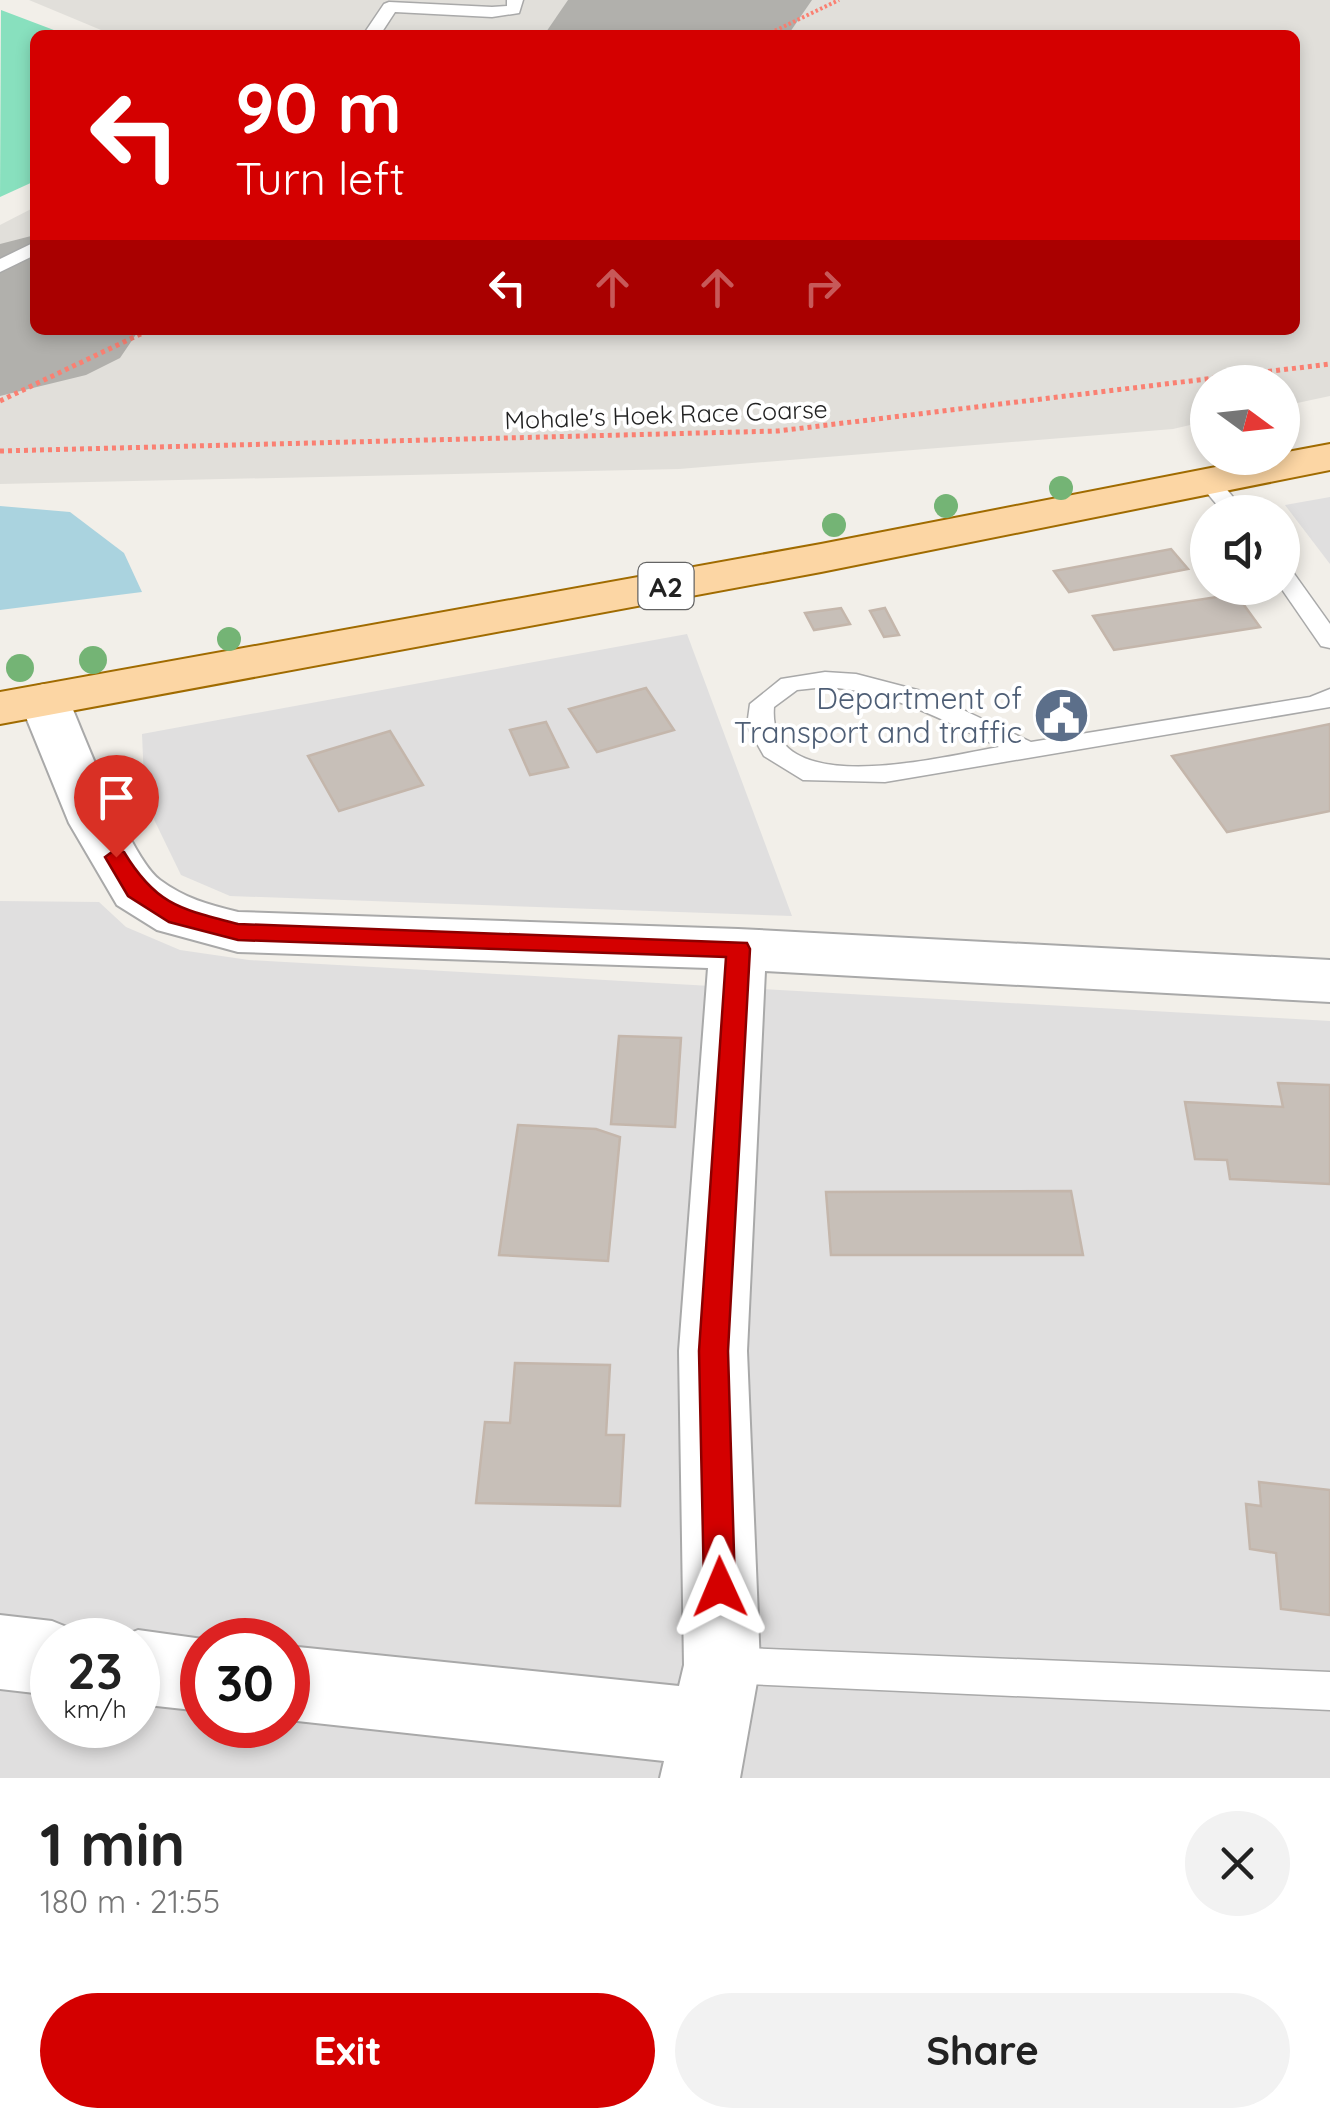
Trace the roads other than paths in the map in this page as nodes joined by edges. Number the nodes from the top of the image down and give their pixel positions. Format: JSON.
{"nodes":[{"id":1,"x":515,"y":0,"type":"edge"},
{"id":2,"x":376,"y":30,"type":"edge"},
{"id":3,"x":30,"y":251,"type":"edge"},
{"id":4,"x":0,"y":266,"type":"edge"},
{"id":5,"x":1330,"y":456,"type":"edge"},
{"id":6,"x":1226,"y":495,"type":"edge"},
{"id":7,"x":1190,"y":502,"type":"edge"},
{"id":8,"x":1300,"y":598,"type":"edge"},
{"id":9,"x":1330,"y":641,"type":"edge"},
{"id":10,"x":1330,"y":697,"type":"edge"},
{"id":11,"x":22,"y":704,"type":"edge"},
{"id":12,"x":1030,"y":752,"type":"junction"},
{"id":13,"x":738,"y":949,"type":"junction"},
{"id":14,"x":1330,"y":981,"type":"edge"},
{"id":15,"x":0,"y":1652,"type":"edge"},
{"id":16,"x":30,"y":1655,"type":"edge"},
{"id":17,"x":310,"y":1685,"type":"edge"},
{"id":18,"x":1330,"y":1691,"type":"edge"},
{"id":19,"x":711,"y":1724,"type":"edge"}],
"edges":[{"from":1,"to":2,"type":"lane"},
{"from":3,"to":4,"type":"lane"},
{"from":5,"to":6,"type":"main road","number":"A2"},
{"from":7,"to":11,"type":"main road","number":"A2"},
{"from":8,"to":9,"type":"lane"},
{"from":10,"to":12,"type":"lane"},
{"from":11,"to":13,"type":"street"},
{"from":12,"to":12,"type":"lane"},
{"from":13,"to":14,"type":"street"},
{"from":13,"to":19,"type":"street"},
{"from":15,"to":16,"type":"street"},
{"from":17,"to":19,"type":"street"},
{"from":18,"to":19,"type":"lane"}]}
